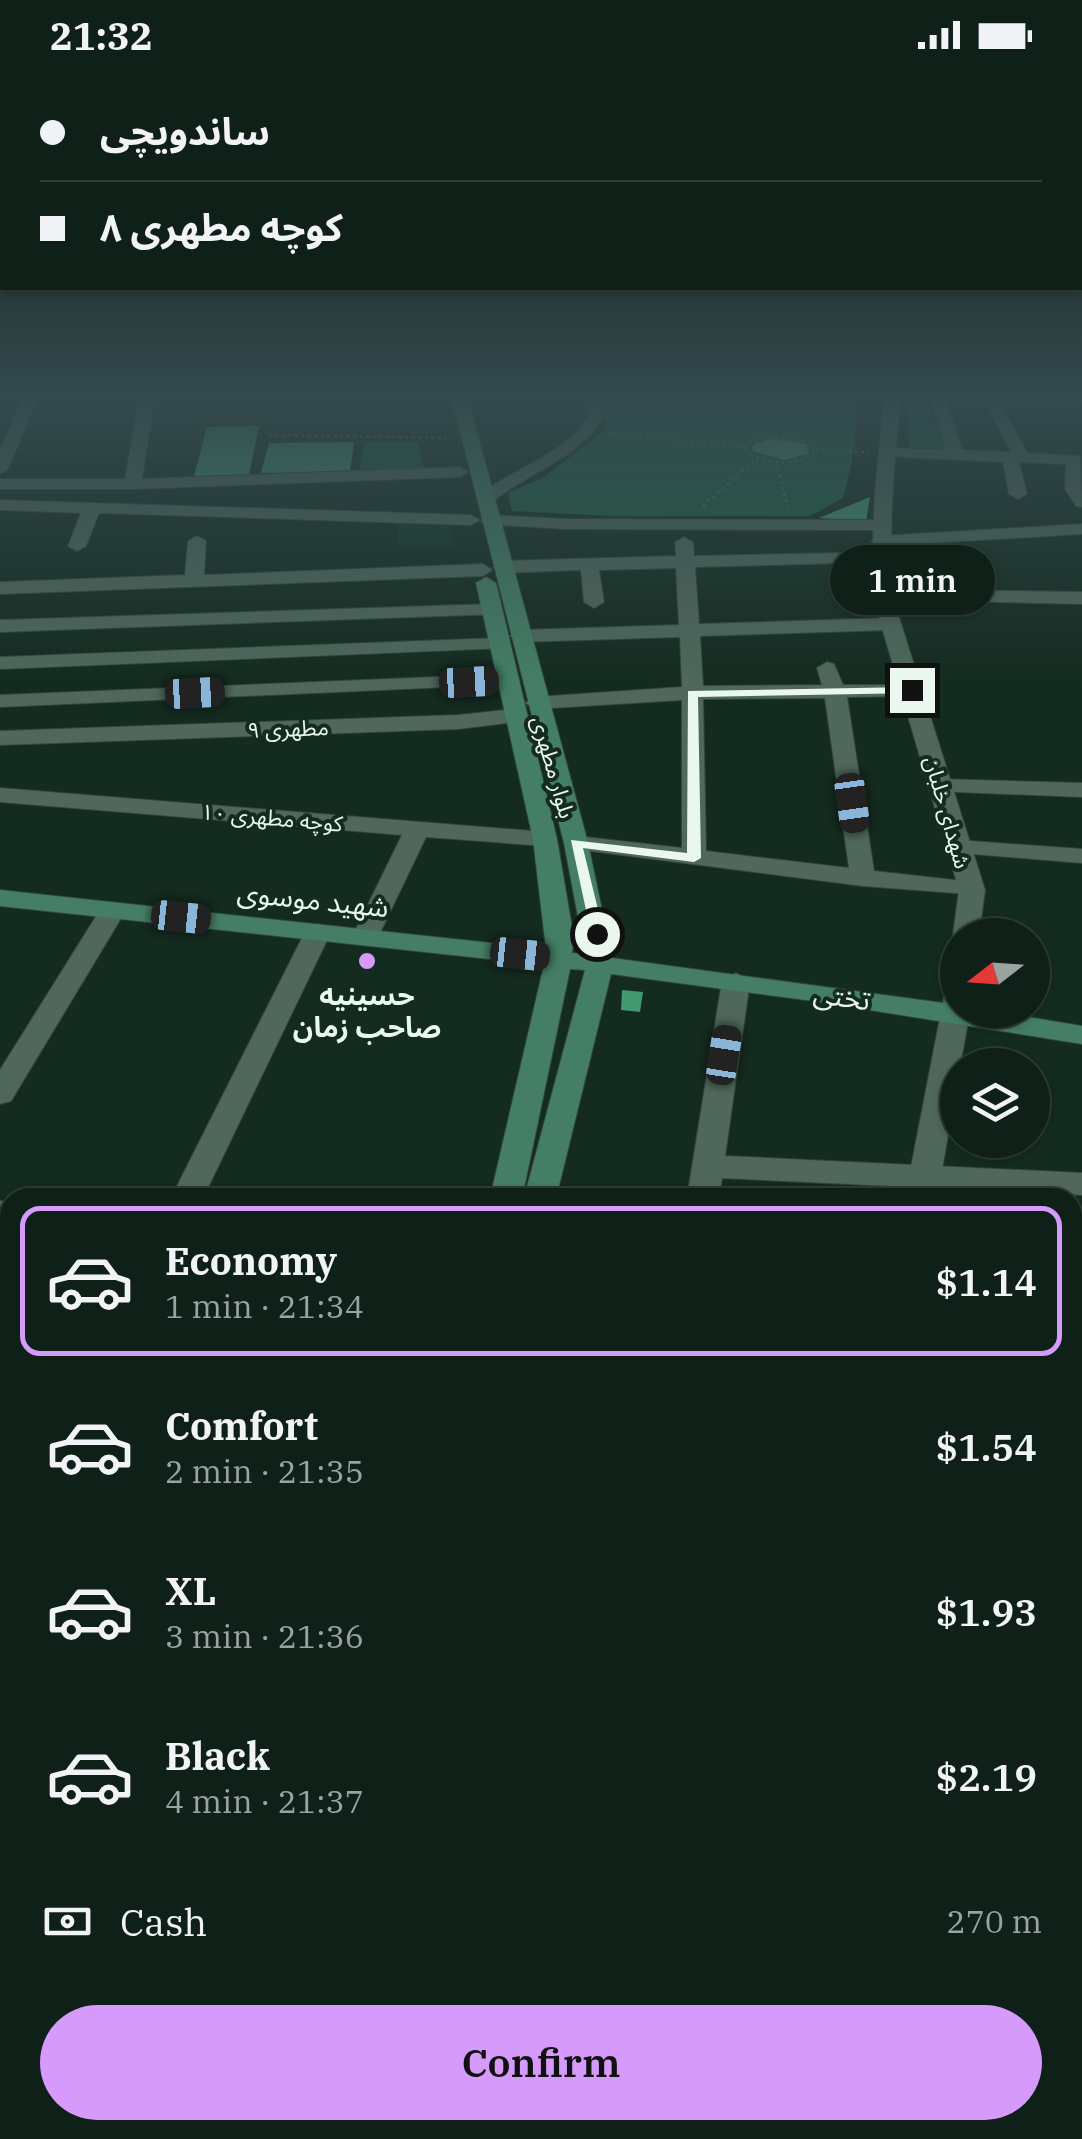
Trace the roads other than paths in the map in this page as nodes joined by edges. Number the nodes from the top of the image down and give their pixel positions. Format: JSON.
{"nodes":[{"id":1,"x":470,"y":492,"type":"edge"},
{"id":2,"x":478,"y":492,"type":"edge"},
{"id":3,"x":511,"y":492,"type":"edge"},
{"id":4,"x":884,"y":492,"type":"edge"},
{"id":5,"x":0,"y":505,"type":"edge"},
{"id":6,"x":92,"y":508,"type":"junction"},
{"id":7,"x":482,"y":513,"type":"junction"},
{"id":8,"x":682,"y":524,"type":"junction"},
{"id":9,"x":1082,"y":529,"type":"edge"},
{"id":10,"x":880,"y":541,"type":"junction"},
{"id":11,"x":198,"y":542,"type":"dead end"},
{"id":12,"x":77,"y":546,"type":"dead end"},
{"id":13,"x":686,"y":560,"type":"junction"},
{"id":14,"x":589,"y":563,"type":"junction"},
{"id":15,"x":492,"y":568,"type":"junction"},
{"id":16,"x":194,"y":581,"type":"junction"},
{"id":17,"x":0,"y":588,"type":"edge"},
{"id":18,"x":884,"y":595,"type":"junction"},
{"id":19,"x":1082,"y":598,"type":"edge"},
{"id":20,"x":594,"y":602,"type":"dead end"},
{"id":21,"x":492,"y":610,"type":"junction"},
{"id":22,"x":891,"y":624,"type":"junction"},
{"id":23,"x":0,"y":626,"type":"edge"},
{"id":24,"x":690,"y":629,"type":"junction"},
{"id":25,"x":510,"y":640,"type":"junction"},
{"id":26,"x":0,"y":663,"type":"edge"},
{"id":27,"x":508,"y":680,"type":"junction"},
{"id":28,"x":831,"y":680,"type":"junction"},
{"id":29,"x":912,"y":690,"type":"junction"},
{"id":30,"x":692,"y":694,"type":"junction"},
{"id":31,"x":0,"y":701,"type":"edge"},
{"id":32,"x":526,"y":710,"type":"junction"},
{"id":33,"x":0,"y":738,"type":"edge"},
{"id":34,"x":940,"y":786,"type":"junction"},
{"id":35,"x":1082,"y":790,"type":"edge"},
{"id":36,"x":0,"y":795,"type":"edge"},
{"id":37,"x":417,"y":829,"type":"junction"},
{"id":38,"x":545,"y":839,"type":"junction"},
{"id":39,"x":576,"y":843,"type":"junction"},
{"id":40,"x":957,"y":847,"type":"junction"},
{"id":41,"x":1082,"y":856,"type":"edge"},
{"id":42,"x":694,"y":858,"type":"junction"},
{"id":43,"x":862,"y":878,"type":"junction"},
{"id":44,"x":972,"y":890,"type":"junction"},
{"id":45,"x":0,"y":898,"type":"edge"},
{"id":46,"x":113,"y":910,"type":"junction"},
{"id":47,"x":968,"y":918,"type":"edge"},
{"id":48,"x":318,"y":932,"type":"junction"},
{"id":49,"x":364,"y":937,"type":"junction"},
{"id":50,"x":559,"y":958,"type":"junction"},
{"id":51,"x":600,"y":964,"type":"junction"},
{"id":52,"x":736,"y":981,"type":"junction"},
{"id":53,"x":940,"y":1003,"type":"edge"},
{"id":54,"x":952,"y":1028,"type":"edge"},
{"id":55,"x":1049,"y":1028,"type":"edge"},
{"id":56,"x":1082,"y":1036,"type":"edge"},
{"id":57,"x":0,"y":1094,"type":"edge"},
{"id":58,"x":706,"y":1166,"type":"junction"},
{"id":59,"x":1082,"y":1184,"type":"edge"},
{"id":60,"x":923,"y":1186,"type":"edge"},
{"id":61,"x":191,"y":1188,"type":"edge"},
{"id":62,"x":508,"y":1188,"type":"edge"},
{"id":63,"x":543,"y":1188,"type":"edge"},
{"id":64,"x":703,"y":1188,"type":"edge"}],
"edges":[{"from":1,"to":7,"type":"main road","name":"بلوار مطهری"},
{"from":2,"to":7,"type":"main road","name":"بلوار مطهری"},
{"from":3,"to":7,"type":"street"},
{"from":4,"to":10,"type":"street","name":"شهدای خلبان"},
{"from":5,"to":6,"type":"street"},
{"from":6,"to":7,"type":"street"},
{"from":6,"to":12,"type":"street"},
{"from":7,"to":8,"type":"street"},
{"from":7,"to":15,"type":"main road","name":"بلوار مطهری"},
{"from":8,"to":10,"type":"street"},
{"from":8,"to":13,"type":"street"},
{"from":9,"to":10,"type":"street"},
{"from":10,"to":13,"type":"street"},
{"from":10,"to":18,"type":"street","name":"شهدای خلبان"},
{"from":11,"to":16,"type":"street"},
{"from":13,"to":14,"type":"street"},
{"from":13,"to":24,"type":"street"},
{"from":14,"to":15,"type":"street"},
{"from":14,"to":20,"type":"street"},
{"from":15,"to":16,"type":"street"},
{"from":15,"to":21,"type":"main road","name":"بلوار مطهری"},
{"from":15,"to":25,"type":"main road","name":"بلوار مطهری"},
{"from":16,"to":17,"type":"street"},
{"from":18,"to":19,"type":"street"},
{"from":18,"to":22,"type":"street","name":"شهدای خلبان"},
{"from":21,"to":23,"type":"street"},
{"from":21,"to":25,"type":"main road","name":"بلوار مطهری"},
{"from":22,"to":24,"type":"street"},
{"from":22,"to":29,"type":"street","name":"شهدای خلبان"},
{"from":24,"to":25,"type":"street"},
{"from":24,"to":30,"type":"street"},
{"from":25,"to":26,"type":"street"},
{"from":25,"to":27,"type":"main road","name":"بلوار مطهری"},
{"from":25,"to":32,"type":"main road","name":"بلوار مطهری"},
{"from":27,"to":31,"type":"street"},
{"from":27,"to":32,"type":"main road","name":"بلوار مطهری"},
{"from":28,"to":29,"type":"street","name":"مطهری ۹"},
{"from":28,"to":30,"type":"street","name":"مطهری ۹"},
{"from":28,"to":43,"type":"street"},
{"from":29,"to":34,"type":"street","name":"شهدای خلبان"},
{"from":30,"to":32,"type":"street","name":"مطهری ۹"},
{"from":30,"to":42,"type":"street"},
{"from":32,"to":33,"type":"street","name":"مطهری ۹"},
{"from":32,"to":38,"type":"main road","name":"بلوار مطهری"},
{"from":32,"to":39,"type":"main road","name":"بلوار مطهری"},
{"from":34,"to":35,"type":"street"},
{"from":34,"to":40,"type":"street","name":"شهدای خلبان"},
{"from":36,"to":37,"type":"street","name":"کوچه مطهری ۱۰"},
{"from":37,"to":38,"type":"street","name":"کوچه مطهری ۱۰"},
{"from":37,"to":49,"type":"street"},
{"from":38,"to":50,"type":"main road","name":"بلوار مطهری"},
{"from":39,"to":42,"type":"street"},
{"from":39,"to":51,"type":"main road","name":"بلوار مطهری"},
{"from":40,"to":41,"type":"street"},
{"from":40,"to":44,"type":"street","name":"شهدای خلبان"},
{"from":42,"to":43,"type":"street"},
{"from":43,"to":44,"type":"street"},
{"from":44,"to":47,"type":"street","name":"شهدای خلبان"},
{"from":45,"to":46,"type":"main road","name":"شهید موسوی"},
{"from":46,"to":48,"type":"main road","name":"شهید موسوی"},
{"from":46,"to":57,"type":"street"},
{"from":48,"to":49,"type":"main road","name":"شهید موسوی"},
{"from":48,"to":61,"type":"street"},
{"from":49,"to":50,"type":"main road","name":"شهید موسوی"},
{"from":50,"to":51,"type":"main road","name":"شهید موسوی"},
{"from":50,"to":62,"type":"main road","name":"بلوار مطهری"},
{"from":51,"to":52,"type":"main road","name":"تختی"},
{"from":51,"to":63,"type":"main road","name":"بلوار مطهری"},
{"from":52,"to":53,"type":"main road","name":"تختی"},
{"from":52,"to":58,"type":"street"},
{"from":54,"to":60,"type":"street"},
{"from":55,"to":56,"type":"main road","name":"تختی"},
{"from":58,"to":60,"type":"street"},
{"from":58,"to":64,"type":"street"},
{"from":59,"to":60,"type":"street"}]}
